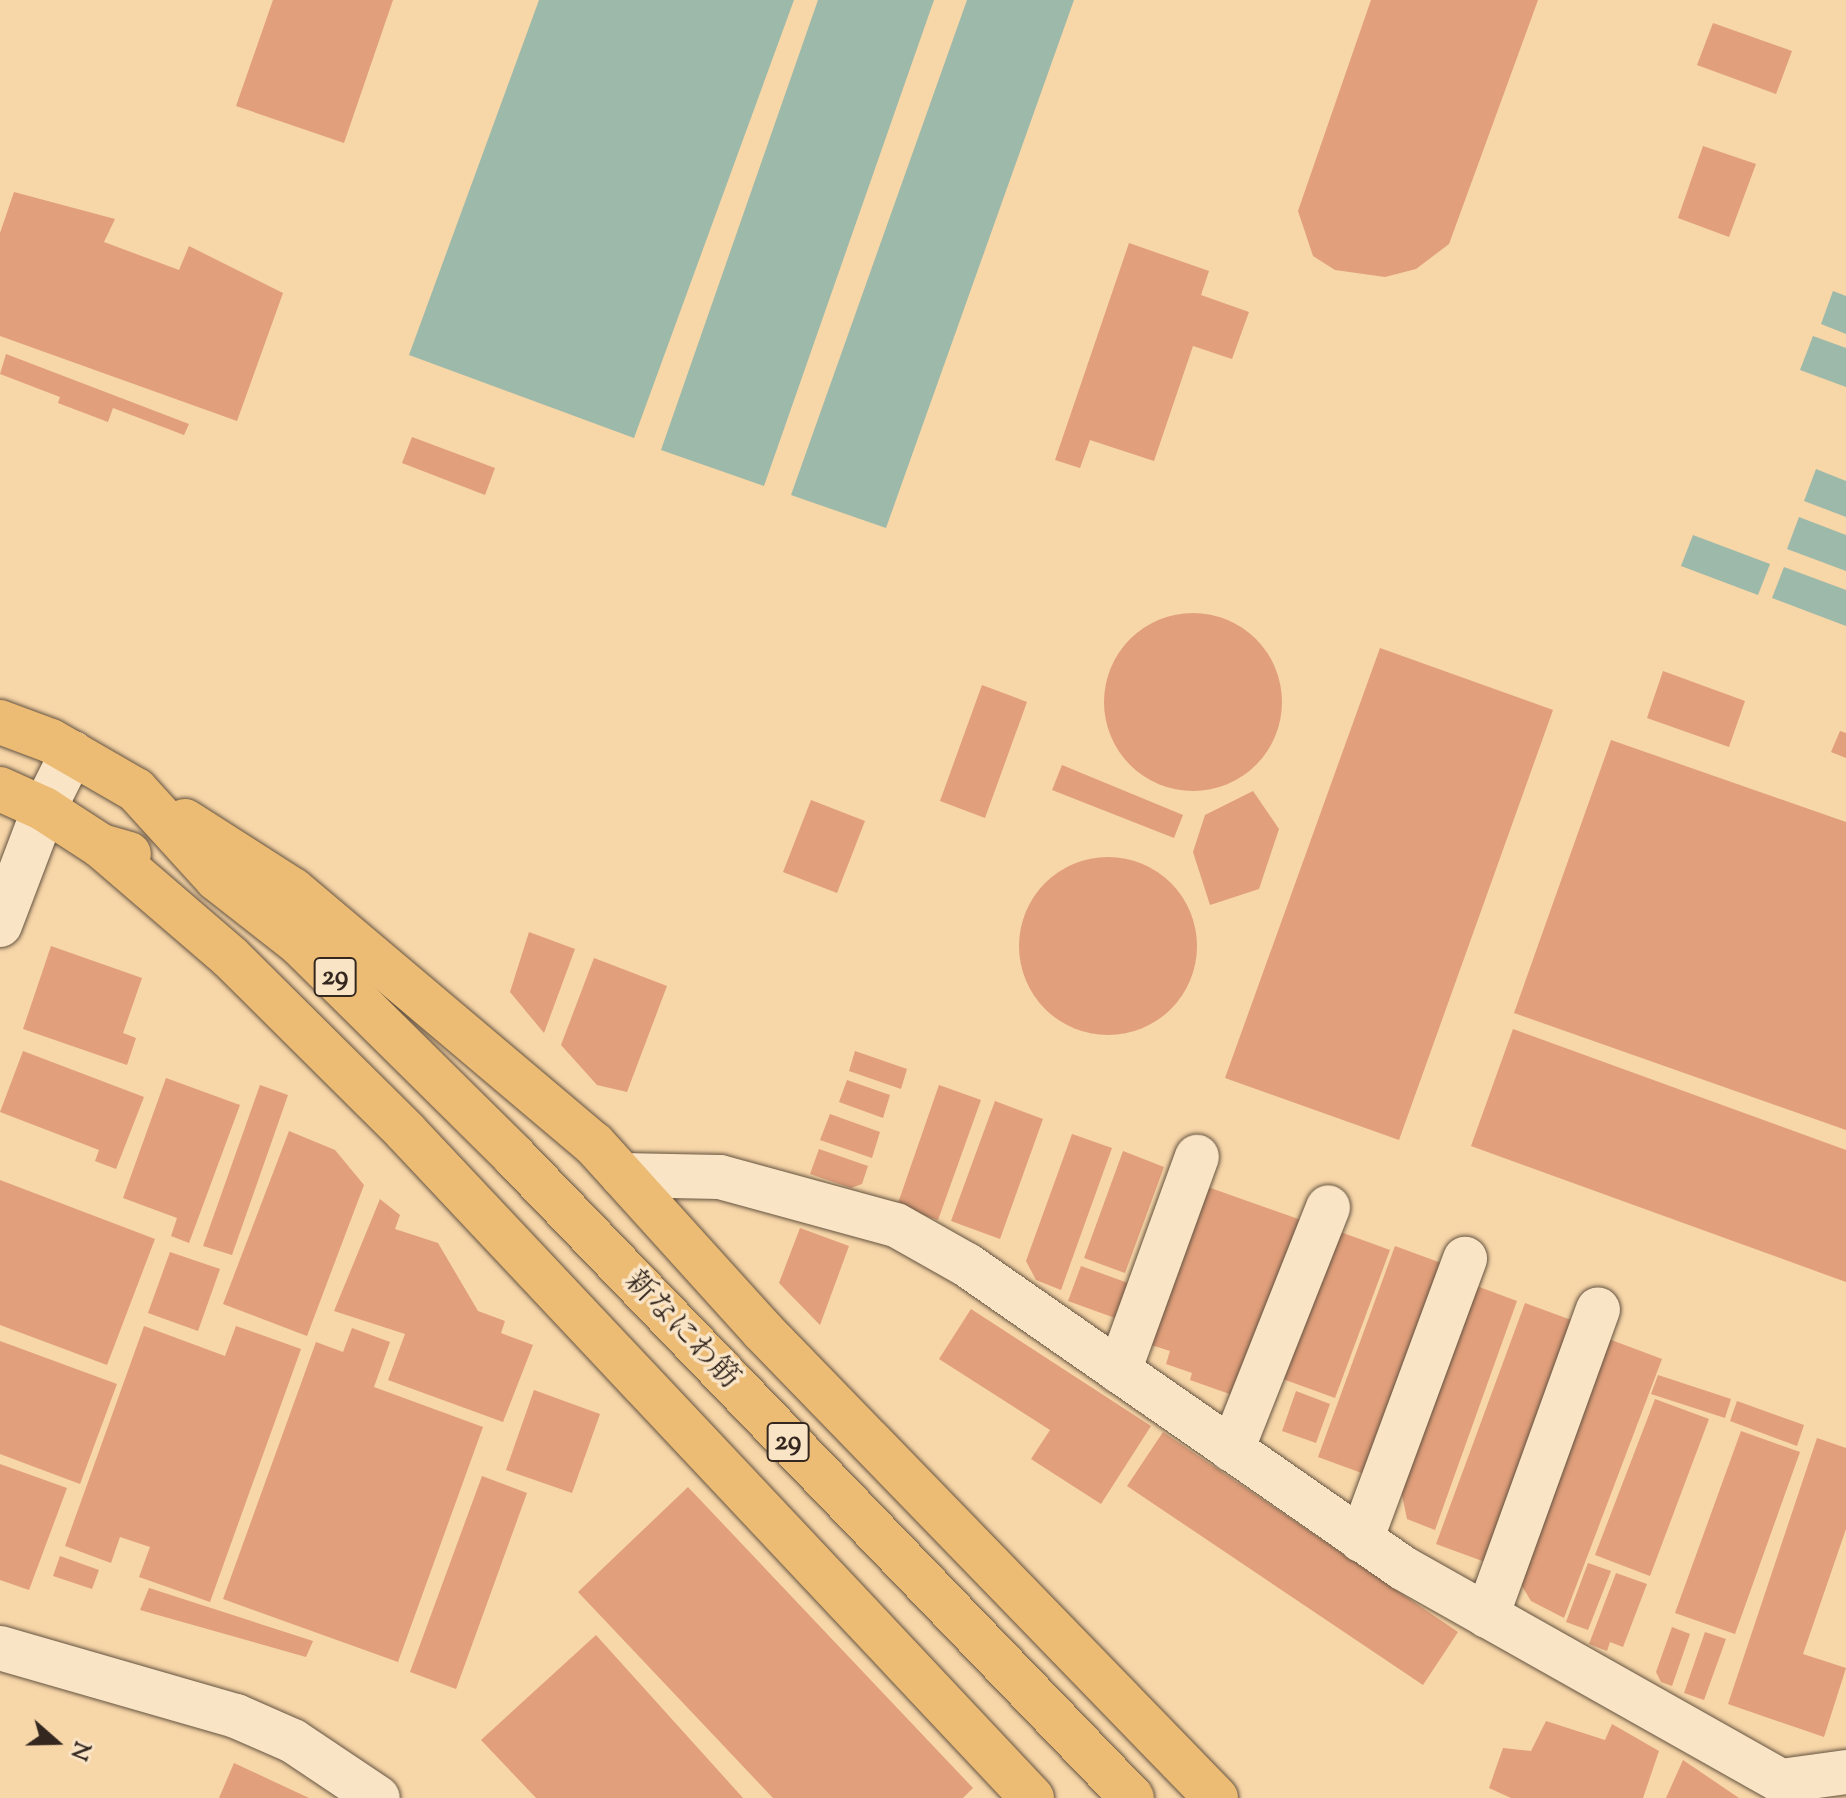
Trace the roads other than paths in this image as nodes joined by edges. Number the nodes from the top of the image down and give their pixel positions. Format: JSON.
{"nodes":[{"id":1,"x":0,"y":722,"type":"edge"},
{"id":2,"x":72,"y":753,"type":"junction"},
{"id":3,"x":0,"y":789,"type":"edge"},
{"id":4,"x":136,"y":790,"type":"junction"},
{"id":5,"x":44,"y":809,"type":"junction"},
{"id":6,"x":101,"y":846,"type":"junction"},
{"id":7,"x":217,"y":879,"type":"junction"},
{"id":8,"x":0,"y":925,"type":"edge"},
{"id":9,"x":1197,"y":1157,"type":"dead end"},
{"id":10,"x":622,"y":1175,"type":"junction"},
{"id":11,"x":1328,"y":1207,"type":"dead end"},
{"id":12,"x":1465,"y":1259,"type":"dead end"},
{"id":13,"x":1598,"y":1309,"type":"dead end"},
{"id":14,"x":1119,"y":1371,"type":"junction"},
{"id":15,"x":1232,"y":1450,"type":"junction"},
{"id":16,"x":1361,"y":1540,"type":"junction"},
{"id":17,"x":1487,"y":1616,"type":"junction"},
{"id":18,"x":0,"y":1648,"type":"edge"},
{"id":19,"x":1846,"y":1772,"type":"edge"},
{"id":20,"x":378,"y":1798,"type":"edge"},
{"id":21,"x":1032,"y":1798,"type":"edge"},
{"id":22,"x":1132,"y":1798,"type":"edge"},
{"id":23,"x":1216,"y":1798,"type":"edge"}],
"edges":[{"from":1,"to":2,"type":"main road","name":"新なにわ筋","number":"29"},
{"from":2,"to":4,"type":"main road","name":"新なにわ筋","number":"29"},
{"from":2,"to":5,"type":"street"},
{"from":3,"to":5,"type":"main road","name":"新なにわ筋","number":"29"},
{"from":4,"to":7,"type":"main road","name":"新なにわ筋","number":"29"},
{"from":4,"to":10,"type":"main road"},
{"from":5,"to":6,"type":"main road","name":"新なにわ筋","number":"29"},
{"from":5,"to":8,"type":"street"},
{"from":6,"to":7,"type":"main road","name":"新なにわ筋","number":"29"},
{"from":6,"to":21,"type":"main road"},
{"from":7,"to":22,"type":"main road","name":"新なにわ筋","number":"29"},
{"from":9,"to":14,"type":"street"},
{"from":10,"to":14,"type":"street"},
{"from":10,"to":23,"type":"main road"},
{"from":11,"to":15,"type":"street"},
{"from":12,"to":16,"type":"street"},
{"from":13,"to":17,"type":"street"},
{"from":14,"to":15,"type":"street"},
{"from":15,"to":16,"type":"street"},
{"from":16,"to":17,"type":"street"},
{"from":17,"to":19,"type":"street"},
{"from":18,"to":20,"type":"street"}]}
